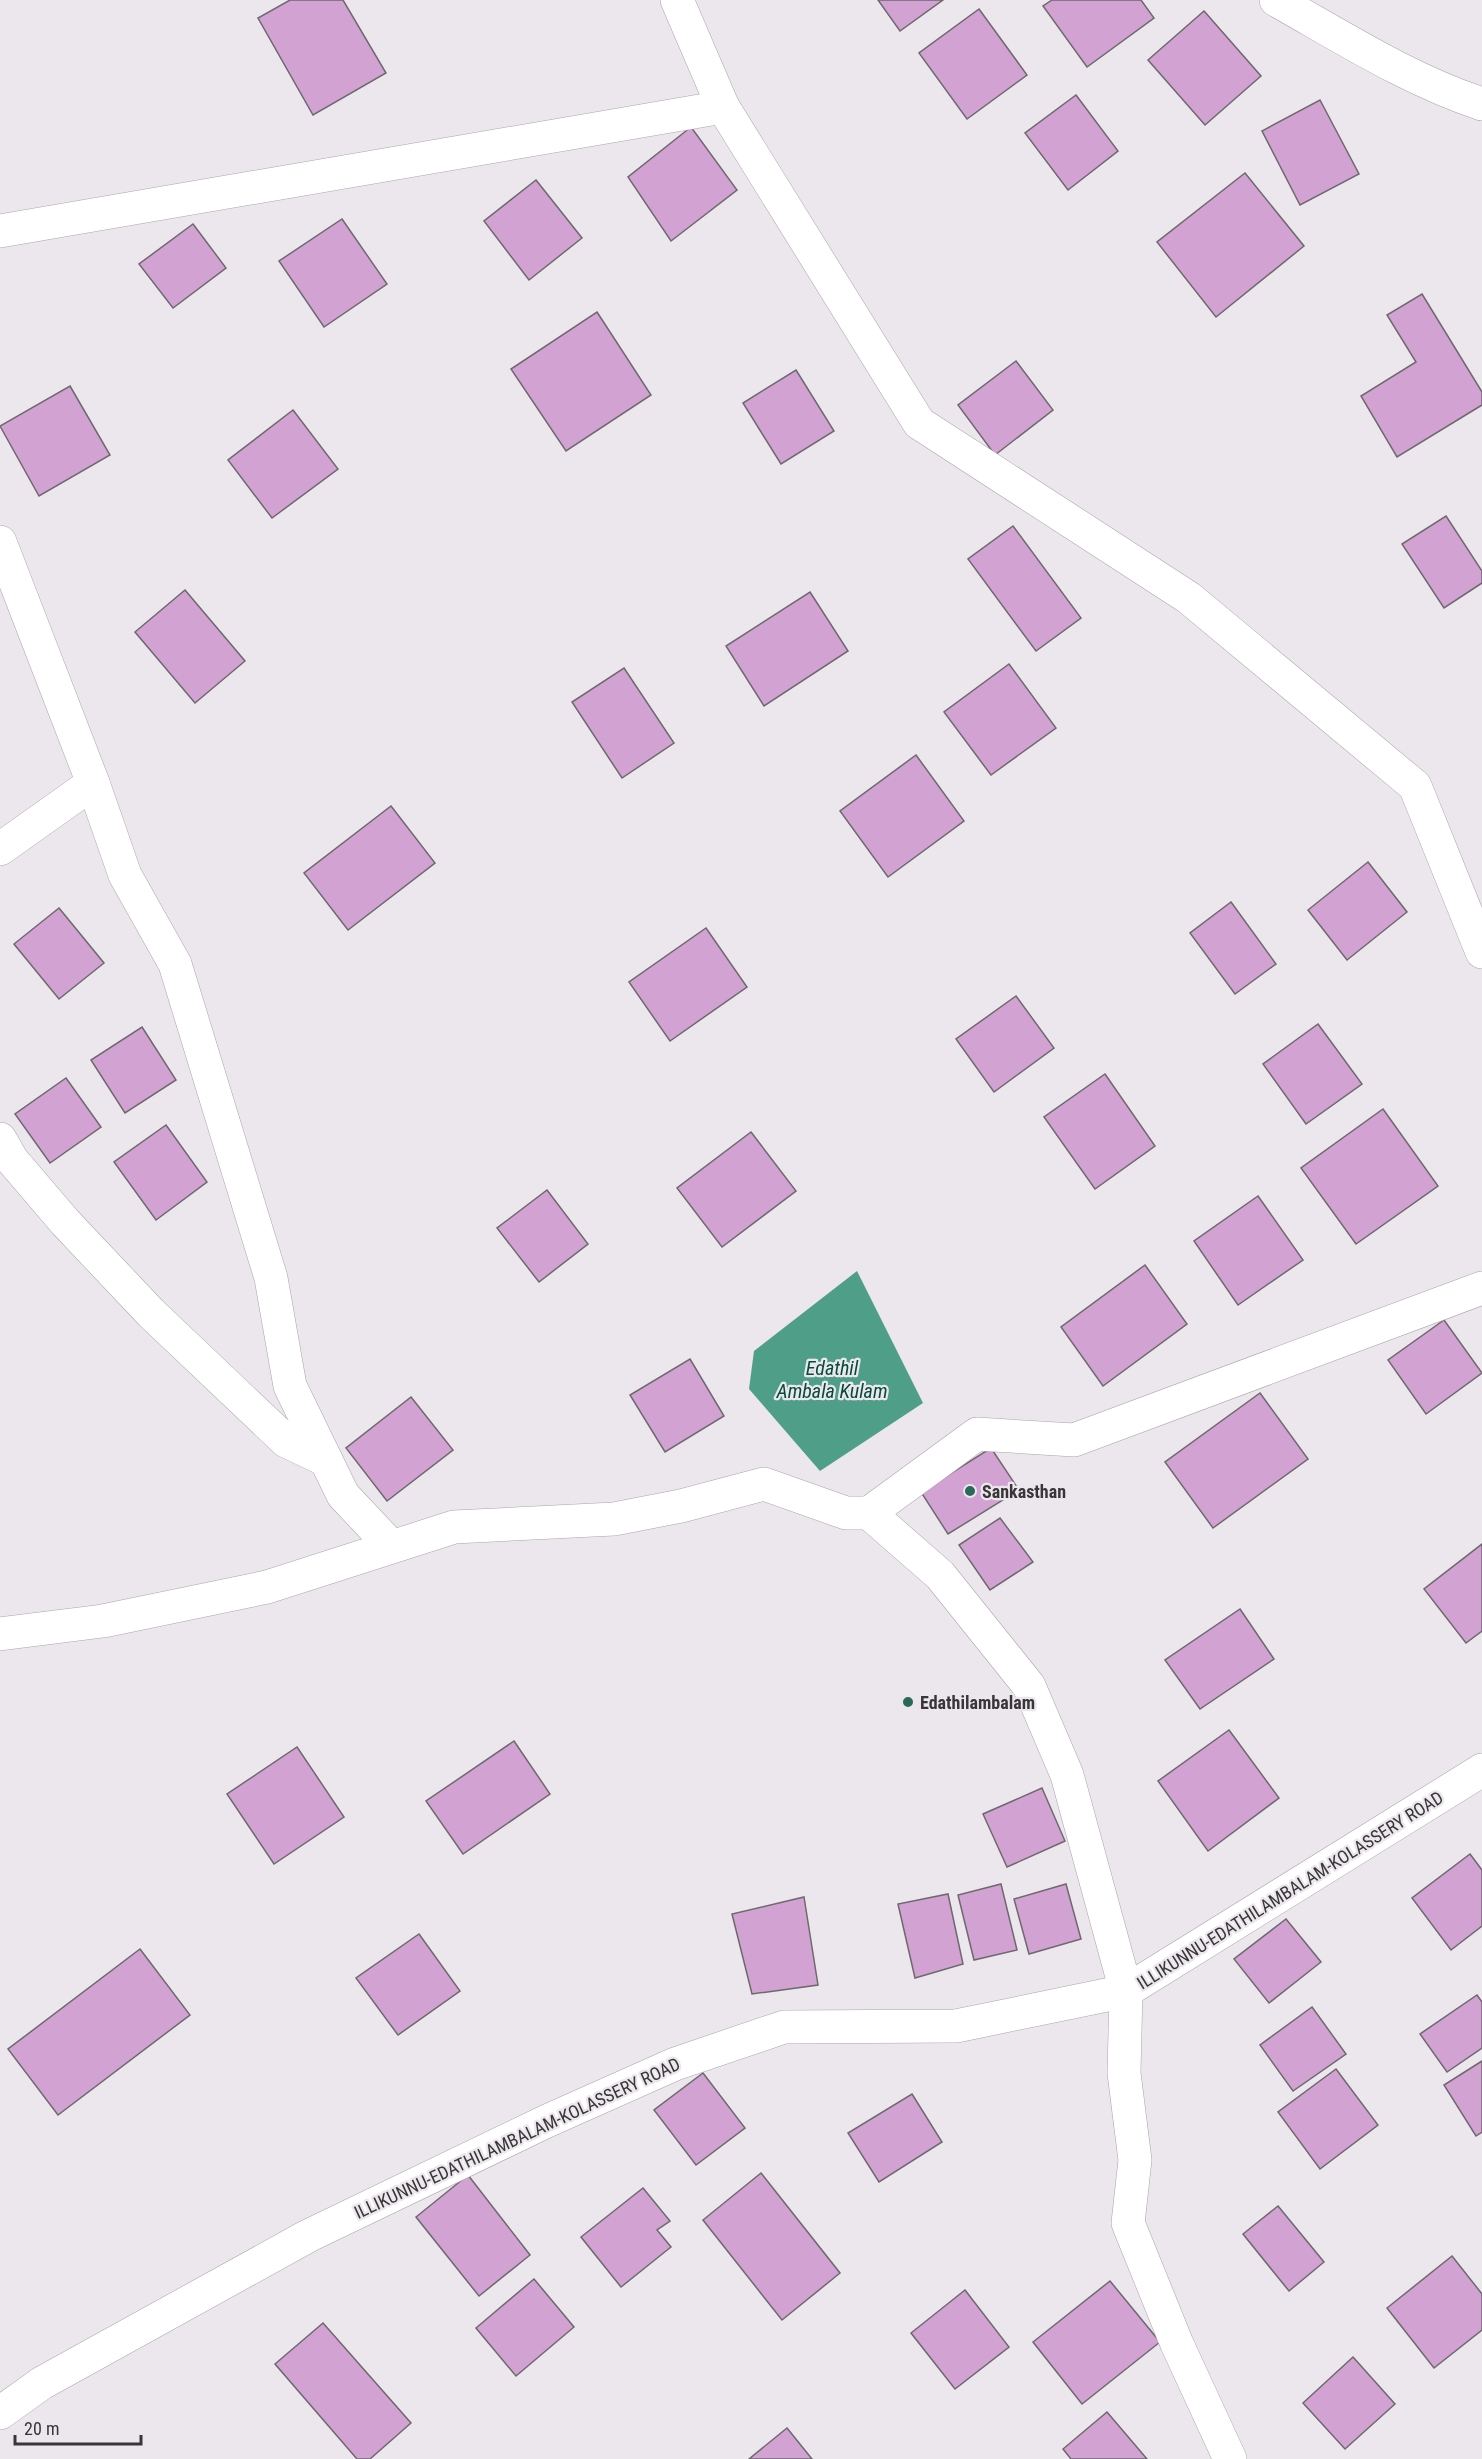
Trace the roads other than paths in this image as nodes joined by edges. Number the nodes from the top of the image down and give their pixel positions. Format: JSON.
{"nodes":[{"id":1,"x":677,"y":0,"type":"edge"},
{"id":2,"x":1276,"y":0,"type":"edge"},
{"id":3,"x":1482,"y":104,"type":"edge"},
{"id":4,"x":723,"y":106,"type":"junction"},
{"id":5,"x":0,"y":231,"type":"edge"},
{"id":6,"x":0,"y":542,"type":"edge"},
{"id":7,"x":93,"y":783,"type":"junction"},
{"id":8,"x":0,"y":849,"type":"edge"},
{"id":9,"x":1482,"y":952,"type":"edge"},
{"id":10,"x":0,"y":1139,"type":"edge"},
{"id":11,"x":1482,"y":1288,"type":"edge"},
{"id":12,"x":326,"y":1460,"type":"junction"},
{"id":13,"x":869,"y":1514,"type":"junction"},
{"id":14,"x":391,"y":1545,"type":"junction"},
{"id":15,"x":0,"y":1634,"type":"edge"},
{"id":16,"x":1482,"y":1770,"type":"edge"},
{"id":17,"x":1126,"y":1991,"type":"junction"},
{"id":18,"x":0,"y":2414,"type":"edge"},
{"id":19,"x":1230,"y":2459,"type":"edge"}],
"edges":[{"from":1,"to":4,"type":"street"},
{"from":2,"to":3,"type":"street"},
{"from":4,"to":5,"type":"street"},
{"from":4,"to":9,"type":"street"},
{"from":6,"to":7,"type":"street"},
{"from":7,"to":8,"type":"street"},
{"from":7,"to":12,"type":"street"},
{"from":10,"to":12,"type":"street"},
{"from":11,"to":13,"type":"street"},
{"from":12,"to":14,"type":"street"},
{"from":13,"to":14,"type":"street"},
{"from":13,"to":17,"type":"street"},
{"from":14,"to":15,"type":"street"},
{"from":16,"to":17,"type":"street","name":"ILLIKUNNU-EDATHILAMBALAM-KOLASSERY ROAD"},
{"from":17,"to":18,"type":"street","name":"ILLIKUNNU-EDATHILAMBALAM-KOLASSERY ROAD"},
{"from":17,"to":19,"type":"street"}]}
